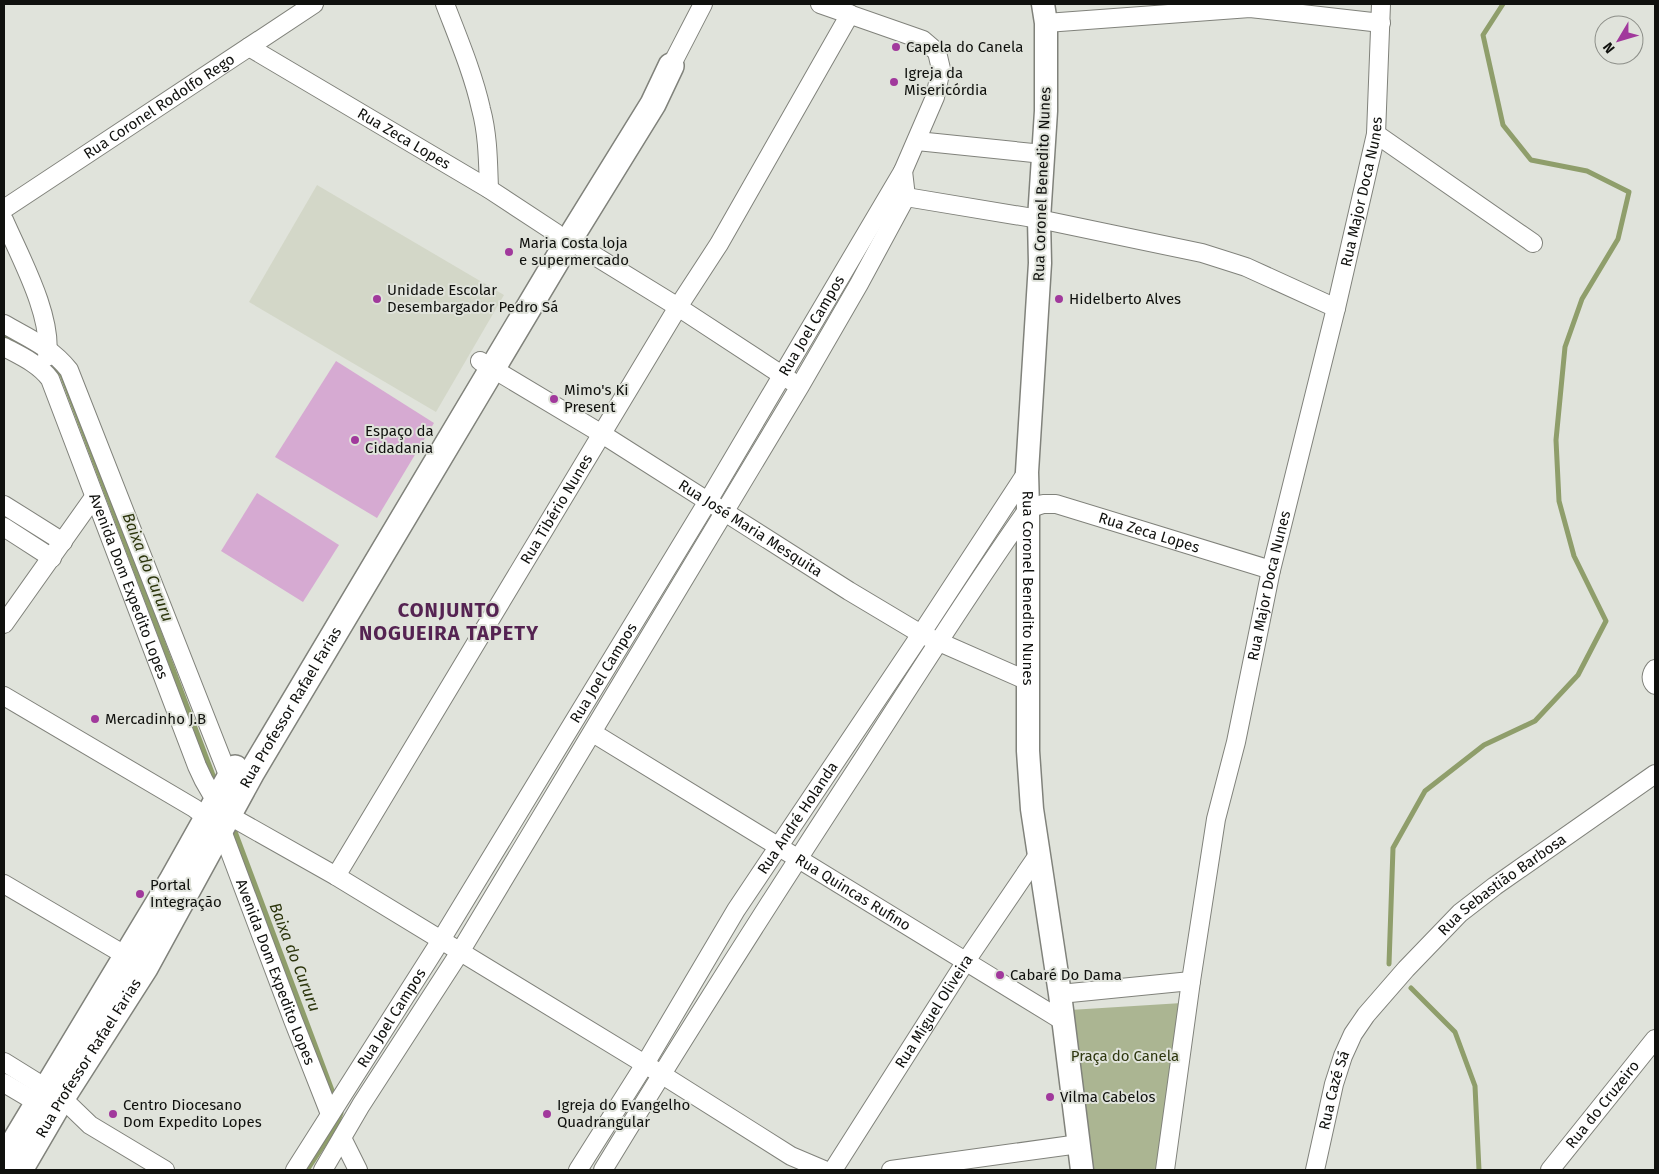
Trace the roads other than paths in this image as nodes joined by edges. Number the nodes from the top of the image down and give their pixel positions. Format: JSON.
{"nodes":[{"id":1,"x":314,"y":4,"type":"edge"},
{"id":2,"x":445,"y":4,"type":"edge"},
{"id":3,"x":703,"y":4,"type":"edge"},
{"id":4,"x":820,"y":4,"type":"edge"},
{"id":5,"x":1381,"y":4,"type":"edge"},
{"id":6,"x":1257,"y":6,"type":"edge"},
{"id":7,"x":1045,"y":13,"type":"edge"},
{"id":8,"x":850,"y":14,"type":"junction"},
{"id":9,"x":1381,"y":23,"type":"junction"},
{"id":10,"x":249,"y":47,"type":"junction"},
{"id":11,"x":671,"y":66,"type":"joint"},
{"id":12,"x":1376,"y":134,"type":"junction"},
{"id":13,"x":917,"y":141,"type":"junction"},
{"id":14,"x":1042,"y":154,"type":"junction"},
{"id":15,"x":489,"y":189,"type":"junction"},
{"id":16,"x":899,"y":194,"type":"junction"},
{"id":17,"x":4,"y":209,"type":"edge"},
{"id":18,"x":1039,"y":219,"type":"junction"},
{"id":19,"x":4,"y":220,"type":"edge"},
{"id":20,"x":562,"y":237,"type":"junction"},
{"id":21,"x":1533,"y":243,"type":"dead end"},
{"id":22,"x":678,"y":307,"type":"junction"},
{"id":23,"x":1336,"y":308,"type":"junction"},
{"id":24,"x":4,"y":324,"type":"edge"},
{"id":25,"x":4,"y":347,"type":"edge"},
{"id":26,"x":48,"y":349,"type":"junction"},
{"id":27,"x":486,"y":364,"type":"junction"},
{"id":28,"x":45,"y":372,"type":"junction"},
{"id":29,"x":782,"y":375,"type":"junction"},
{"id":30,"x":800,"y":386,"type":"junction"},
{"id":31,"x":602,"y":434,"type":"junction"},
{"id":32,"x":1027,"y":472,"type":"junction"},
{"id":33,"x":94,"y":498,"type":"junction"},
{"id":34,"x":708,"y":501,"type":"junction"},
{"id":35,"x":4,"y":505,"type":"edge"},
{"id":36,"x":1028,"y":509,"type":"junction"},
{"id":37,"x":724,"y":512,"type":"junction"},
{"id":38,"x":4,"y":527,"type":"edge"},
{"id":39,"x":63,"y":542,"type":"junction"},
{"id":40,"x":52,"y":558,"type":"junction"},
{"id":41,"x":1271,"y":570,"type":"junction"},
{"id":42,"x":4,"y":624,"type":"edge"},
{"id":43,"x":921,"y":634,"type":"junction"},
{"id":44,"x":938,"y":642,"type":"junction"},
{"id":45,"x":1655,"y":668,"type":"edge"},
{"id":46,"x":1028,"y":681,"type":"junction"},
{"id":47,"x":1655,"y":685,"type":"edge"},
{"id":48,"x":4,"y":696,"type":"edge"},
{"id":49,"x":592,"y":733,"type":"junction"},
{"id":50,"x":1655,"y":774,"type":"edge"},
{"id":51,"x":223,"y":806,"type":"junction"},
{"id":52,"x":778,"y":846,"type":"junction"},
{"id":53,"x":1038,"y":855,"type":"junction"},
{"id":54,"x":797,"y":858,"type":"junction"},
{"id":55,"x":336,"y":876,"type":"junction"},
{"id":56,"x":4,"y":884,"type":"edge"},
{"id":57,"x":441,"y":940,"type":"junction"},
{"id":58,"x":460,"y":952,"type":"junction"},
{"id":59,"x":966,"y":961,"type":"junction"},
{"id":60,"x":136,"y":962,"type":"junction"},
{"id":61,"x":1191,"y":980,"type":"junction"},
{"id":62,"x":1060,"y":994,"type":"junction"},
{"id":63,"x":1366,"y":1015,"type":"joint"},
{"id":64,"x":1063,"y":1021,"type":"junction"},
{"id":65,"x":1655,"y":1039,"type":"edge"},
{"id":66,"x":4,"y":1062,"type":"edge"},
{"id":67,"x":644,"y":1064,"type":"junction"},
{"id":68,"x":661,"y":1074,"type":"junction"},
{"id":69,"x":4,"y":1083,"type":"edge"},
{"id":70,"x":345,"y":1089,"type":"junction"},
{"id":71,"x":50,"y":1101,"type":"junction"},
{"id":72,"x":361,"y":1105,"type":"junction"},
{"id":73,"x":330,"y":1114,"type":"junction"},
{"id":74,"x":342,"y":1138,"type":"junction"},
{"id":75,"x":1079,"y":1144,"type":"junction"},
{"id":76,"x":4,"y":1159,"type":"edge"},
{"id":77,"x":20,"y":1170,"type":"edge"},
{"id":78,"x":165,"y":1170,"type":"edge"},
{"id":79,"x":295,"y":1170,"type":"edge"},
{"id":80,"x":322,"y":1170,"type":"edge"},
{"id":81,"x":358,"y":1170,"type":"edge"},
{"id":82,"x":578,"y":1170,"type":"edge"},
{"id":83,"x":603,"y":1170,"type":"edge"},
{"id":84,"x":824,"y":1170,"type":"edge"},
{"id":85,"x":833,"y":1170,"type":"edge"},
{"id":86,"x":891,"y":1170,"type":"edge"},
{"id":87,"x":1082,"y":1170,"type":"edge"},
{"id":88,"x":1165,"y":1170,"type":"edge"},
{"id":89,"x":1315,"y":1170,"type":"edge"},
{"id":90,"x":1550,"y":1170,"type":"edge"}],
"edges":[{"from":1,"to":10,"type":"street","name":"Rua Coronel Rodolfo Rego"},
{"from":2,"to":15,"type":"street"},
{"from":3,"to":11,"type":"street","name":"Rua Professor Rafael Farias"},
{"from":4,"to":8,"type":"street"},
{"from":5,"to":9,"type":"street","name":"Rua Major Doca Nunes"},
{"from":6,"to":7,"type":"street"},
{"from":6,"to":9,"type":"street"},
{"from":7,"to":14,"type":"street","name":"Rua Coronel Benedito Nunes"},
{"from":8,"to":13,"type":"street"},
{"from":8,"to":22,"type":"street","name":"Rua Tibério Nunes"},
{"from":9,"to":12,"type":"street","name":"Rua Major Doca Nunes"},
{"from":10,"to":15,"type":"street","name":"Rua Zeca Lopes"},
{"from":10,"to":17,"type":"street","name":"Rua Coronel Rodolfo Rego"},
{"from":11,"to":20,"type":"main road","name":"Rua Professor Rafael Farias"},
{"from":12,"to":21,"type":"street"},
{"from":12,"to":23,"type":"street","name":"Rua Major Doca Nunes"},
{"from":13,"to":14,"type":"street"},
{"from":13,"to":16,"type":"street"},
{"from":14,"to":18,"type":"street","name":"Rua Coronel Benedito Nunes"},
{"from":15,"to":20,"type":"street","name":"Rua Zeca Lopes"},
{"from":16,"to":18,"type":"street"},
{"from":16,"to":29,"type":"street","name":"Rua Joel Campos"},
{"from":16,"to":30,"type":"street","name":"Rua Joel Campos"},
{"from":18,"to":23,"type":"street"},
{"from":18,"to":32,"type":"street","name":"Rua Coronel Benedito Nunes"},
{"from":19,"to":26,"type":"street"},
{"from":20,"to":22,"type":"street","name":"Rua Zeca Lopes"},
{"from":20,"to":27,"type":"main road","name":"Rua Professor Rafael Farias"},
{"from":22,"to":29,"type":"street","name":"Rua Zeca Lopes"},
{"from":22,"to":31,"type":"street","name":"Rua Tibério Nunes"},
{"from":23,"to":41,"type":"street","name":"Rua Major Doca Nunes"},
{"from":24,"to":26,"type":"street","name":"Avenida Dom Expedito Lopes"},
{"from":25,"to":28,"type":"street"},
{"from":26,"to":28,"type":"street"},
{"from":26,"to":51,"type":"street","name":"Avenida Dom Expedito Lopes"},
{"from":27,"to":31,"type":"street","name":"Rua José Maria Mesquita"},
{"from":27,"to":51,"type":"main road","name":"Rua Professor Rafael Farias"},
{"from":28,"to":33,"type":"street","name":"Avenida Dom Expedito Lopes"},
{"from":29,"to":30,"type":"street","name":"Rua Zeca Lopes"},
{"from":29,"to":34,"type":"street","name":"Rua Joel Campos"},
{"from":30,"to":37,"type":"street","name":"Rua Joel Campos"},
{"from":31,"to":34,"type":"street","name":"Rua José Maria Mesquita"},
{"from":31,"to":55,"type":"street","name":"Rua Tibério Nunes"},
{"from":32,"to":36,"type":"street","name":"Rua Coronel Benedito Nunes"},
{"from":32,"to":43,"type":"street","name":"Rua André Holanda"},
{"from":33,"to":39,"type":"street"},
{"from":33,"to":51,"type":"street","name":"Avenida Dom Expedito Lopes"},
{"from":34,"to":37,"type":"street","name":"Rua José Maria Mesquita"},
{"from":34,"to":57,"type":"street","name":"Rua Joel Campos"},
{"from":35,"to":39,"type":"street"},
{"from":36,"to":41,"type":"street","name":"Rua Zeca Lopes"},
{"from":36,"to":44,"type":"street","name":"Rua André Holanda"},
{"from":36,"to":46,"type":"street","name":"Rua Coronel Benedito Nunes"},
{"from":37,"to":43,"type":"street","name":"Rua José Maria Mesquita"},
{"from":37,"to":49,"type":"street","name":"Rua Joel Campos"},
{"from":38,"to":40,"type":"street"},
{"from":39,"to":40,"type":"street"},
{"from":40,"to":42,"type":"street"},
{"from":41,"to":61,"type":"street","name":"Rua Major Doca Nunes"},
{"from":43,"to":44,"type":"street","name":"Rua José Maria Mesquita"},
{"from":43,"to":52,"type":"street","name":"Rua André Holanda"},
{"from":44,"to":46,"type":"street","name":"Rua José Maria Mesquita"},
{"from":44,"to":54,"type":"street","name":"Rua André Holanda"},
{"from":45,"to":47,"type":"street"},
{"from":46,"to":53,"type":"street","name":"Rua Coronel Benedito Nunes"},
{"from":48,"to":51,"type":"street"},
{"from":49,"to":52,"type":"street","name":"Rua Quincas Rufino"},
{"from":49,"to":58,"type":"street","name":"Rua Joel Campos"},
{"from":50,"to":63,"type":"street","name":"Rua Sebastião Barbosa"},
{"from":51,"to":55,"type":"street"},
{"from":51,"to":60,"type":"main road","name":"Rua Professor Rafael Farias"},
{"from":51,"to":73,"type":"street","name":"Avenida Dom Expedito Lopes"},
{"from":52,"to":54,"type":"street","name":"Rua Quincas Rufino"},
{"from":52,"to":67,"type":"street","name":"Rua André Holanda"},
{"from":53,"to":59,"type":"street","name":"Rua Miguel Oliveira"},
{"from":53,"to":62,"type":"street","name":"Rua Coronel Benedito Nunes"},
{"from":54,"to":59,"type":"street","name":"Rua Quincas Rufino"},
{"from":54,"to":68,"type":"street","name":"Rua André Holanda"},
{"from":55,"to":57,"type":"street"},
{"from":56,"to":60,"type":"street"},
{"from":57,"to":58,"type":"street"},
{"from":57,"to":70,"type":"street","name":"Rua Joel Campos"},
{"from":58,"to":67,"type":"street"},
{"from":58,"to":72,"type":"street","name":"Rua Joel Campos"},
{"from":59,"to":64,"type":"street","name":"Rua Quincas Rufino"},
{"from":59,"to":85,"type":"street","name":"Rua Miguel Oliveira"},
{"from":60,"to":71,"type":"main road","name":"Rua Professor Rafael Farias"},
{"from":61,"to":62,"type":"street"},
{"from":61,"to":88,"type":"street","name":"Rua Major Doca Nunes"},
{"from":62,"to":64,"type":"street","name":"Rua Coronel Benedito Nunes"},
{"from":63,"to":89,"type":"street","name":"Rua Cazé Sá"},
{"from":64,"to":75,"type":"street","name":"Rua Coronel Benedito Nunes"},
{"from":65,"to":90,"type":"street","name":"Rua do Cruzeiro"},
{"from":66,"to":71,"type":"street"},
{"from":67,"to":68,"type":"street"},
{"from":67,"to":82,"type":"street","name":"Rua André Holanda"},
{"from":68,"to":83,"type":"street","name":"Rua André Holanda"},
{"from":68,"to":84,"type":"street"},
{"from":69,"to":71,"type":"street"},
{"from":70,"to":72,"type":"street"},
{"from":70,"to":73,"type":"street","name":"Rua Joel Campos"},
{"from":71,"to":76,"type":"main road","name":"Rua Professor Rafael Farias"},
{"from":71,"to":77,"type":"main road","name":"Rua Professor Rafael Farias"},
{"from":71,"to":78,"type":"street"},
{"from":72,"to":74,"type":"street","name":"Rua Joel Campos"},
{"from":73,"to":79,"type":"street","name":"Rua Joel Campos"},
{"from":74,"to":80,"type":"street","name":"Rua Joel Campos"},
{"from":74,"to":81,"type":"street"},
{"from":75,"to":86,"type":"street"},
{"from":75,"to":87,"type":"street","name":"Rua Coronel Benedito Nunes"}]}
